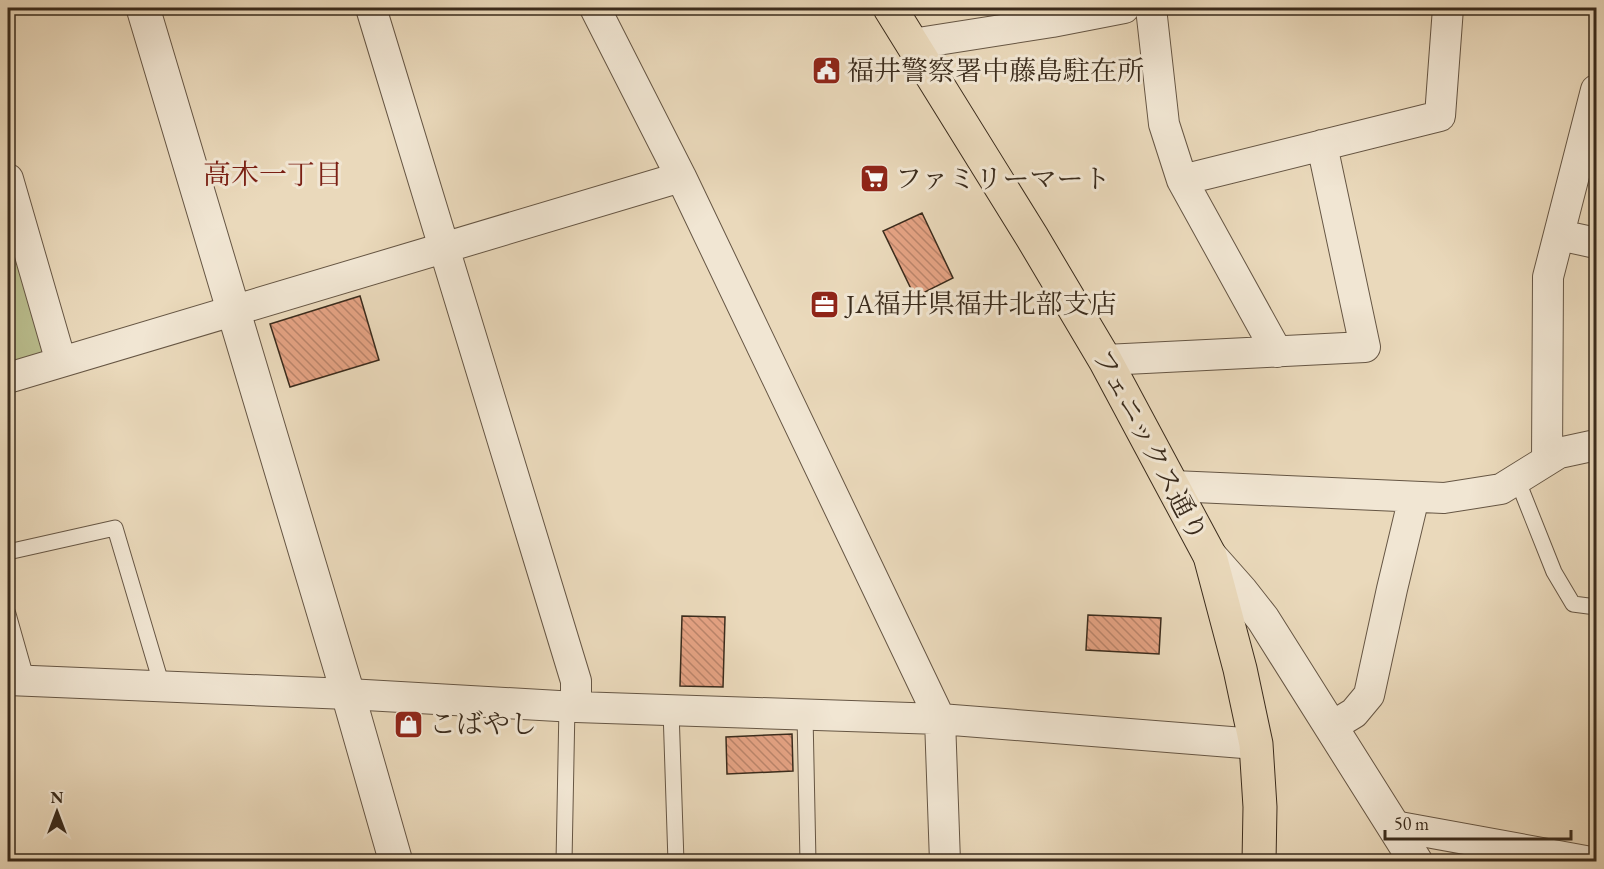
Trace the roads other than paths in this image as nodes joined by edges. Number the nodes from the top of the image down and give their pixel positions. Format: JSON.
{"nodes":[{"id":1,"x":143,"y":8,"type":"edge"},
{"id":2,"x":371,"y":8,"type":"edge"},
{"id":3,"x":595,"y":8,"type":"edge"},
{"id":4,"x":890,"y":8,"type":"edge"},
{"id":5,"x":1124,"y":8,"type":"edge"},
{"id":6,"x":1151,"y":8,"type":"edge"},
{"id":7,"x":1448,"y":8,"type":"edge"},
{"id":8,"x":912,"y":44,"type":"junction"},
{"id":9,"x":1596,"y":90,"type":"edge"},
{"id":10,"x":1322,"y":145,"type":"junction"},
{"id":11,"x":681,"y":177,"type":"junction"},
{"id":12,"x":8,"y":179,"type":"edge"},
{"id":13,"x":1182,"y":180,"type":"junction"},
{"id":14,"x":1559,"y":235,"type":"junction"},
{"id":15,"x":1596,"y":243,"type":"edge"},
{"id":16,"x":445,"y":247,"type":"junction"},
{"id":17,"x":233,"y":311,"type":"junction"},
{"id":18,"x":1277,"y":352,"type":"junction"},
{"id":19,"x":1105,"y":360,"type":"junction"},
{"id":20,"x":61,"y":362,"type":"junction"},
{"id":21,"x":8,"y":378,"type":"edge"},
{"id":22,"x":1596,"y":445,"type":"edge"},
{"id":23,"x":1547,"y":460,"type":"junction"},
{"id":24,"x":1517,"y":479,"type":"junction"},
{"id":25,"x":1173,"y":486,"type":"junction"},
{"id":26,"x":1414,"y":497,"type":"junction"},
{"id":27,"x":8,"y":552,"type":"edge"},
{"id":28,"x":1210,"y":556,"type":"junction"},
{"id":29,"x":1596,"y":606,"type":"edge"},
{"id":30,"x":8,"y":614,"type":"edge"},
{"id":31,"x":17,"y":681,"type":"edge"},
{"id":32,"x":162,"y":686,"type":"junction"},
{"id":33,"x":348,"y":694,"type":"junction"},
{"id":34,"x":571,"y":707,"type":"junction"},
{"id":35,"x":671,"y":710,"type":"junction"},
{"id":36,"x":805,"y":714,"type":"junction"},
{"id":37,"x":940,"y":719,"type":"junction"},
{"id":38,"x":1331,"y":727,"type":"junction"},
{"id":39,"x":1256,"y":744,"type":"junction"},
{"id":40,"x":1394,"y":826,"type":"junction"},
{"id":41,"x":396,"y":861,"type":"edge"},
{"id":42,"x":564,"y":861,"type":"edge"},
{"id":43,"x":676,"y":861,"type":"edge"},
{"id":44,"x":808,"y":861,"type":"edge"},
{"id":45,"x":945,"y":861,"type":"edge"},
{"id":46,"x":1259,"y":861,"type":"edge"},
{"id":47,"x":1416,"y":861,"type":"edge"},
{"id":48,"x":1591,"y":861,"type":"edge"}],
"edges":[{"from":1,"to":17,"type":"street"},
{"from":2,"to":16,"type":"street"},
{"from":3,"to":11,"type":"street"},
{"from":4,"to":8,"type":"main road","name":"フェニックス通り"},
{"from":5,"to":8,"type":"street"},
{"from":6,"to":13,"type":"street"},
{"from":7,"to":10,"type":"street"},
{"from":8,"to":19,"type":"main road","name":"フェニックス通り"},
{"from":9,"to":14,"type":"street"},
{"from":10,"to":13,"type":"street"},
{"from":10,"to":18,"type":"street"},
{"from":11,"to":16,"type":"street"},
{"from":11,"to":37,"type":"street"},
{"from":12,"to":20,"type":"street"},
{"from":13,"to":18,"type":"street"},
{"from":14,"to":15,"type":"street"},
{"from":14,"to":23,"type":"street"},
{"from":16,"to":17,"type":"street"},
{"from":16,"to":34,"type":"street"},
{"from":17,"to":20,"type":"street"},
{"from":17,"to":33,"type":"street"},
{"from":18,"to":19,"type":"street"},
{"from":19,"to":25,"type":"main road","name":"フェニックス通り"},
{"from":20,"to":21,"type":"street"},
{"from":22,"to":23,"type":"street"},
{"from":23,"to":24,"type":"street"},
{"from":24,"to":26,"type":"street"},
{"from":24,"to":29,"type":"lane"},
{"from":25,"to":26,"type":"street"},
{"from":25,"to":28,"type":"main road","name":"フェニックス通り"},
{"from":26,"to":38,"type":"street"},
{"from":27,"to":32,"type":"lane"},
{"from":28,"to":38,"type":"street"},
{"from":28,"to":39,"type":"main road","name":"フェニックス通り"},
{"from":30,"to":31,"type":"lane"},
{"from":31,"to":32,"type":"street"},
{"from":32,"to":33,"type":"street"},
{"from":33,"to":34,"type":"street"},
{"from":33,"to":41,"type":"street"},
{"from":34,"to":35,"type":"street"},
{"from":34,"to":42,"type":"lane"},
{"from":35,"to":36,"type":"street"},
{"from":35,"to":43,"type":"lane"},
{"from":36,"to":37,"type":"street"},
{"from":36,"to":44,"type":"lane"},
{"from":37,"to":39,"type":"street"},
{"from":37,"to":45,"type":"street"},
{"from":38,"to":40,"type":"street"},
{"from":39,"to":46,"type":"main road","name":"フェニックス通り"},
{"from":40,"to":47,"type":"street"},
{"from":40,"to":48,"type":"street"}]}
